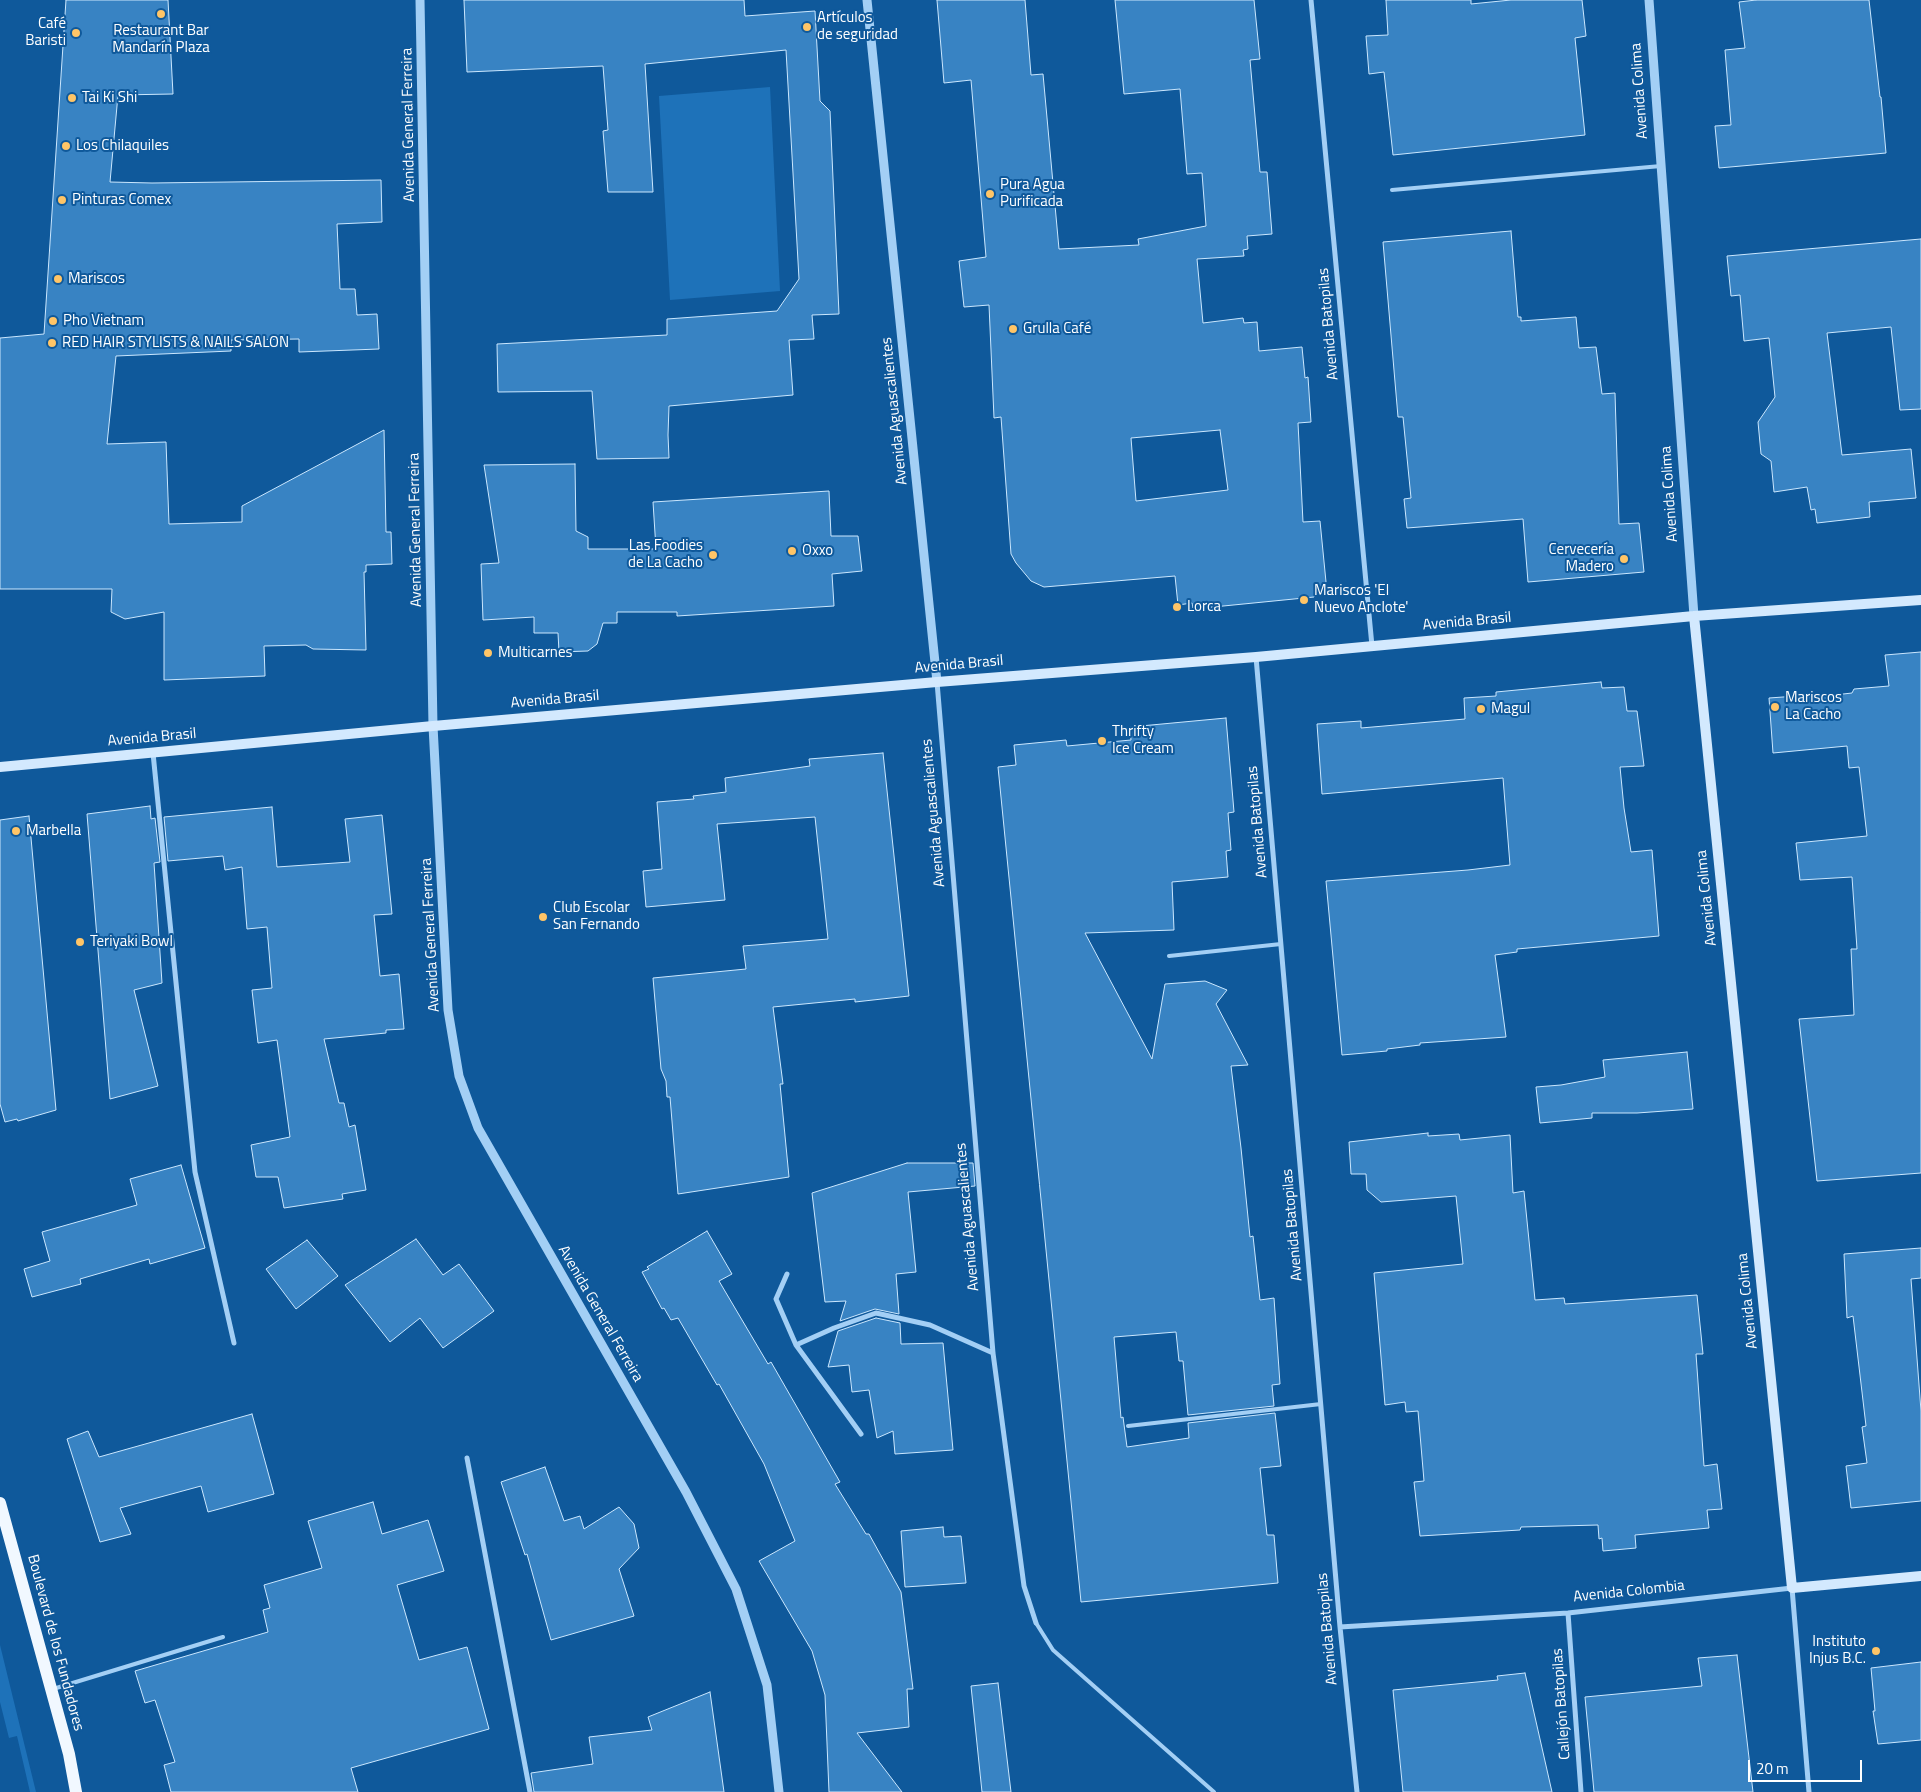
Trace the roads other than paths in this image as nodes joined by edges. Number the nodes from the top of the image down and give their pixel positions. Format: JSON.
{"nodes":[{"id":1,"x":420,"y":0,"type":"edge"},
{"id":2,"x":867,"y":0,"type":"edge"},
{"id":3,"x":1311,"y":0,"type":"edge"},
{"id":4,"x":1649,"y":0,"type":"edge"},
{"id":5,"x":1661,"y":166,"type":"junction"},
{"id":6,"x":1392,"y":190,"type":"dead end"},
{"id":7,"x":1921,"y":600,"type":"edge"},
{"id":8,"x":1694,"y":616,"type":"junction"},
{"id":9,"x":1372,"y":646,"type":"junction"},
{"id":10,"x":1256,"y":657,"type":"junction"},
{"id":11,"x":936,"y":682,"type":"junction"},
{"id":12,"x":434,"y":726,"type":"junction"},
{"id":13,"x":154,"y":753,"type":"junction"},
{"id":14,"x":0,"y":767,"type":"edge"},
{"id":15,"x":1281,"y":944,"type":"junction"},
{"id":16,"x":1169,"y":956,"type":"dead end"},
{"id":17,"x":787,"y":1274,"type":"dead end"},
{"id":18,"x":234,"y":1343,"type":"dead end"},
{"id":19,"x":796,"y":1345,"type":"junction"},
{"id":20,"x":994,"y":1353,"type":"junction"},
{"id":21,"x":1321,"y":1404,"type":"junction"},
{"id":22,"x":1128,"y":1426,"type":"dead end"},
{"id":23,"x":861,"y":1434,"type":"dead end"},
{"id":24,"x":467,"y":1458,"type":"dead end"},
{"id":25,"x":0,"y":1503,"type":"edge"},
{"id":26,"x":1921,"y":1576,"type":"edge"},
{"id":27,"x":1792,"y":1588,"type":"junction"},
{"id":28,"x":1568,"y":1614,"type":"junction"},
{"id":29,"x":1036,"y":1623,"type":"joint"},
{"id":30,"x":1340,"y":1627,"type":"junction"},
{"id":31,"x":223,"y":1637,"type":"dead end"},
{"id":32,"x":51,"y":1690,"type":"junction"},
{"id":33,"x":76,"y":1792,"type":"edge"},
{"id":34,"x":530,"y":1792,"type":"edge"},
{"id":35,"x":779,"y":1792,"type":"edge"},
{"id":36,"x":1214,"y":1792,"type":"edge"},
{"id":37,"x":1357,"y":1792,"type":"edge"},
{"id":38,"x":1581,"y":1792,"type":"edge"},
{"id":39,"x":1809,"y":1792,"type":"edge"}],
"edges":[{"from":1,"to":12,"type":"street","name":"Avenida General Ferreira"},
{"from":2,"to":11,"type":"street","name":"Avenida Aguascalientes"},
{"from":3,"to":9,"type":"street","name":"Avenida Batopilas"},
{"from":4,"to":5,"type":"street","name":"Avenida Colima"},
{"from":5,"to":6,"type":"lane"},
{"from":5,"to":8,"type":"street","name":"Avenida Colima"},
{"from":7,"to":8,"type":"main road","name":"Avenida Brasil"},
{"from":8,"to":9,"type":"main road","name":"Avenida Brasil"},
{"from":8,"to":27,"type":"main road","name":"Avenida Colima"},
{"from":9,"to":10,"type":"main road","name":"Avenida Brasil"},
{"from":10,"to":11,"type":"main road","name":"Avenida Brasil"},
{"from":10,"to":15,"type":"street","name":"Avenida Batopilas"},
{"from":11,"to":12,"type":"main road","name":"Avenida Brasil"},
{"from":11,"to":20,"type":"street","name":"Avenida Aguascalientes"},
{"from":12,"to":13,"type":"main road","name":"Avenida Brasil"},
{"from":12,"to":35,"type":"street","name":"Avenida General Ferreira"},
{"from":13,"to":14,"type":"main road","name":"Avenida Brasil"},
{"from":13,"to":18,"type":"street"},
{"from":15,"to":16,"type":"lane"},
{"from":15,"to":21,"type":"street","name":"Avenida Batopilas"},
{"from":17,"to":19,"type":"street"},
{"from":19,"to":20,"type":"street"},
{"from":19,"to":23,"type":"street"},
{"from":20,"to":29,"type":"street","name":"Avenida Aguascalientes"},
{"from":21,"to":22,"type":"lane"},
{"from":21,"to":30,"type":"street","name":"Avenida Batopilas"},
{"from":24,"to":34,"type":"street"},
{"from":25,"to":32,"type":"main road","name":"Boulevard de los Fundadores"},
{"from":26,"to":27,"type":"main road","name":"Avenida Colombia"},
{"from":27,"to":28,"type":"street","name":"Avenida Colombia"},
{"from":27,"to":39,"type":"street","name":"Avenida Colima"},
{"from":28,"to":30,"type":"street","name":"Avenida Colombia"},
{"from":28,"to":38,"type":"street","name":"Callejón Batopilas"},
{"from":29,"to":36,"type":"lane"},
{"from":30,"to":37,"type":"street","name":"Avenida Batopilas"},
{"from":31,"to":32,"type":"lane"},
{"from":32,"to":33,"type":"main road","name":"Boulevard de los Fundadores"}]}
